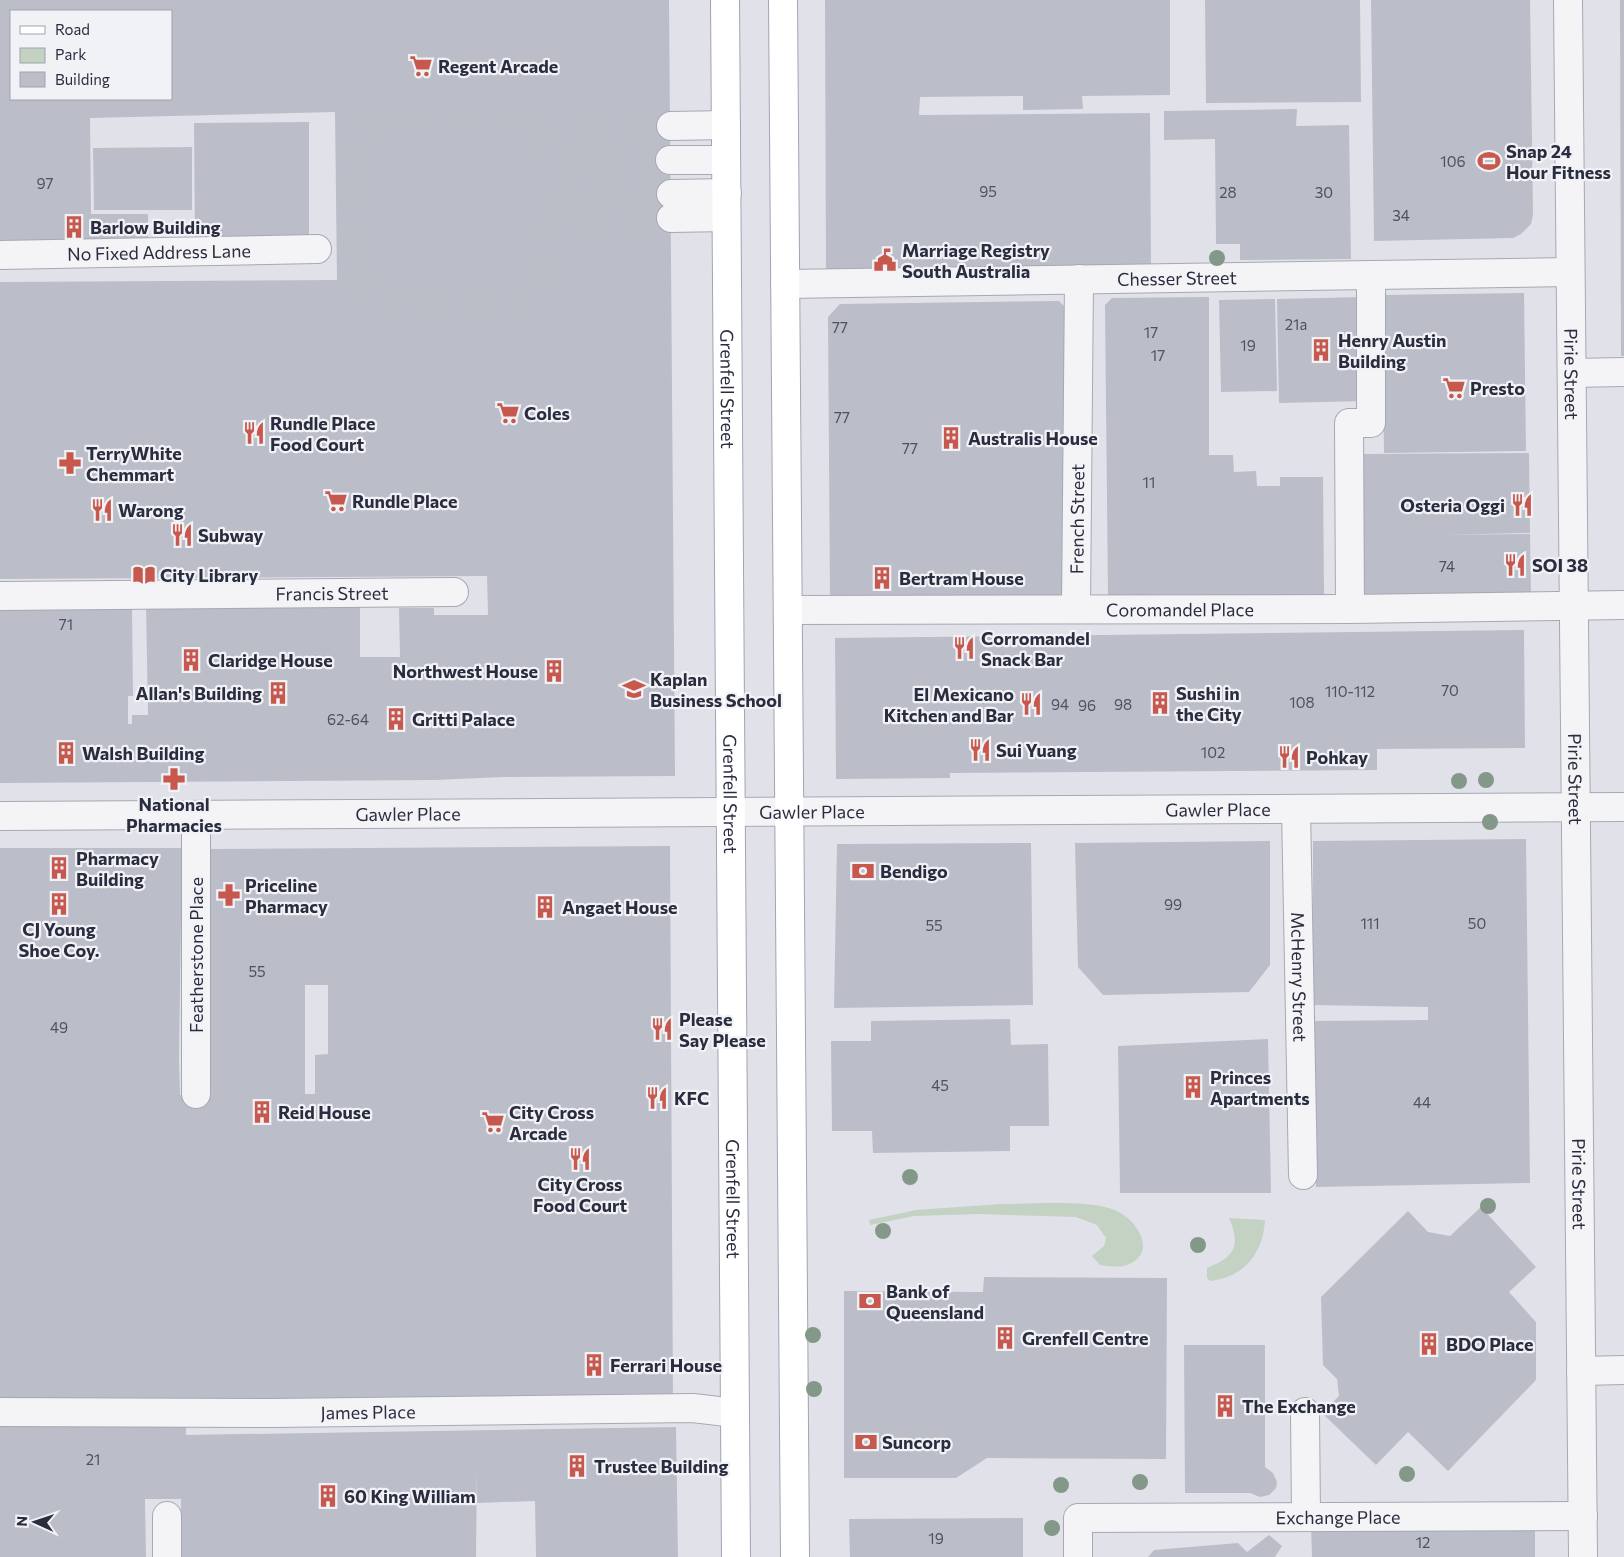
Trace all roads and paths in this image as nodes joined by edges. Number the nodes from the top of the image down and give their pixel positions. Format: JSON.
{"nodes":[{"id":1,"x":725,"y":0,"type":"edge"},
{"id":2,"x":783,"y":0,"type":"edge"},
{"id":3,"x":1568,"y":0,"type":"edge"},
{"id":4,"x":726,"y":125,"type":"junction"},
{"id":5,"x":670,"y":126,"type":"tunnel mouth"},
{"id":6,"x":670,"y":160,"type":"tunnel mouth"},
{"id":7,"x":726,"y":160,"type":"junction"},
{"id":8,"x":726,"y":205,"type":"junction"},
{"id":9,"x":671,"y":206,"type":"tunnel mouth"},
{"id":10,"x":317,"y":249,"type":"dead end"},
{"id":11,"x":0,"y":255,"type":"edge"},
{"id":12,"x":1570,"y":272,"type":"junction"},
{"id":13,"x":1371,"y":275,"type":"junction"},
{"id":14,"x":1079,"y":280,"type":"junction"},
{"id":15,"x":786,"y":284,"type":"junction"},
{"id":16,"x":1624,"y":372,"type":"edge"},
{"id":17,"x":1572,"y":373,"type":"junction"},
{"id":18,"x":454,"y":592,"type":"dead end"},
{"id":19,"x":0,"y":596,"type":"edge"},
{"id":20,"x":1624,"y":605,"type":"edge"},
{"id":21,"x":1574,"y":606,"type":"junction"},
{"id":22,"x":1076,"y":608,"type":"junction"},
{"id":23,"x":1350,"y":609,"type":"junction"},
{"id":24,"x":788,"y":610,"type":"junction"},
{"id":25,"x":1576,"y":807,"type":"junction"},
{"id":26,"x":1624,"y":807,"type":"edge"},
{"id":27,"x":1296,"y":809,"type":"junction"},
{"id":28,"x":789,"y":811,"type":"junction"},
{"id":29,"x":731,"y":812,"type":"junction"},
{"id":30,"x":196,"y":815,"type":"junction"},
{"id":31,"x":0,"y":816,"type":"edge"},
{"id":32,"x":196,"y":1094,"type":"dead end"},
{"id":33,"x":1303,"y":1175,"type":"dead end"},
{"id":34,"x":1624,"y":1370,"type":"edge"},
{"id":35,"x":1581,"y":1371,"type":"junction"},
{"id":36,"x":0,"y":1412,"type":"edge"},
{"id":37,"x":1305,"y":1412,"type":"dead end"},
{"id":38,"x":735,"y":1413,"type":"junction"},
{"id":39,"x":167,"y":1516,"type":"dead end"},
{"id":40,"x":1583,"y":1516,"type":"junction"},
{"id":41,"x":1306,"y":1517,"type":"junction"},
{"id":42,"x":167,"y":1557,"type":"edge"},
{"id":43,"x":736,"y":1557,"type":"edge"},
{"id":44,"x":795,"y":1557,"type":"edge"},
{"id":45,"x":1078,"y":1557,"type":"edge"},
{"id":46,"x":1583,"y":1557,"type":"edge"}],
"edges":[{"from":1,"to":4,"type":"main road","name":"Grenfell Street"},
{"from":2,"to":15,"type":"main road"},
{"from":3,"to":12,"type":"street","name":"Pirie Street"},
{"from":4,"to":5,"type":"street"},
{"from":4,"to":7,"type":"main road","name":"Grenfell Street"},
{"from":6,"to":7,"type":"street"},
{"from":7,"to":8,"type":"main road","name":"Grenfell Street"},
{"from":8,"to":9,"type":"street"},
{"from":8,"to":29,"type":"main road","name":"Grenfell Street"},
{"from":10,"to":11,"type":"street","name":"No Fixed Address Lane"},
{"from":12,"to":13,"type":"street","name":"Chesser Street"},
{"from":12,"to":17,"type":"street","name":"Pirie Street"},
{"from":13,"to":14,"type":"street","name":"Chesser Street"},
{"from":13,"to":23,"type":"street"},
{"from":14,"to":15,"type":"street","name":"Chesser Street"},
{"from":14,"to":22,"type":"street","name":"French Street"},
{"from":15,"to":24,"type":"main road"},
{"from":16,"to":17,"type":"street"},
{"from":17,"to":21,"type":"street","name":"Pirie Street"},
{"from":18,"to":19,"type":"street","name":"Francis Street"},
{"from":20,"to":21,"type":"street","name":"Coromandel Place"},
{"from":21,"to":23,"type":"street","name":"Coromandel Place"},
{"from":21,"to":25,"type":"street","name":"Pirie Street"},
{"from":22,"to":23,"type":"street","name":"Coromandel Place"},
{"from":22,"to":24,"type":"street","name":"Coromandel Place"},
{"from":24,"to":28,"type":"main road"},
{"from":25,"to":26,"type":"street","name":"Gawler Place"},
{"from":25,"to":27,"type":"street","name":"Gawler Place"},
{"from":25,"to":35,"type":"street","name":"Pirie Street"},
{"from":27,"to":28,"type":"street","name":"Gawler Place"},
{"from":27,"to":33,"type":"street","name":"McHenry Street"},
{"from":28,"to":29,"type":"street","name":"Gawler Place"},
{"from":28,"to":44,"type":"main road"},
{"from":29,"to":30,"type":"street","name":"Gawler Place"},
{"from":29,"to":38,"type":"main road","name":"Grenfell Street"},
{"from":30,"to":31,"type":"street","name":"Gawler Place"},
{"from":30,"to":32,"type":"street","name":"Featherstone Place"},
{"from":34,"to":35,"type":"street"},
{"from":35,"to":40,"type":"street","name":"Pirie Street"},
{"from":36,"to":38,"type":"street","name":"James Place"},
{"from":37,"to":41,"type":"street"},
{"from":38,"to":43,"type":"main road","name":"Grenfell Street"},
{"from":39,"to":42,"type":"street"},
{"from":40,"to":41,"type":"street","name":"Exchange Place"},
{"from":40,"to":46,"type":"street","name":"Pirie Street"},
{"from":41,"to":45,"type":"street","name":"Exchange Place"}]}
